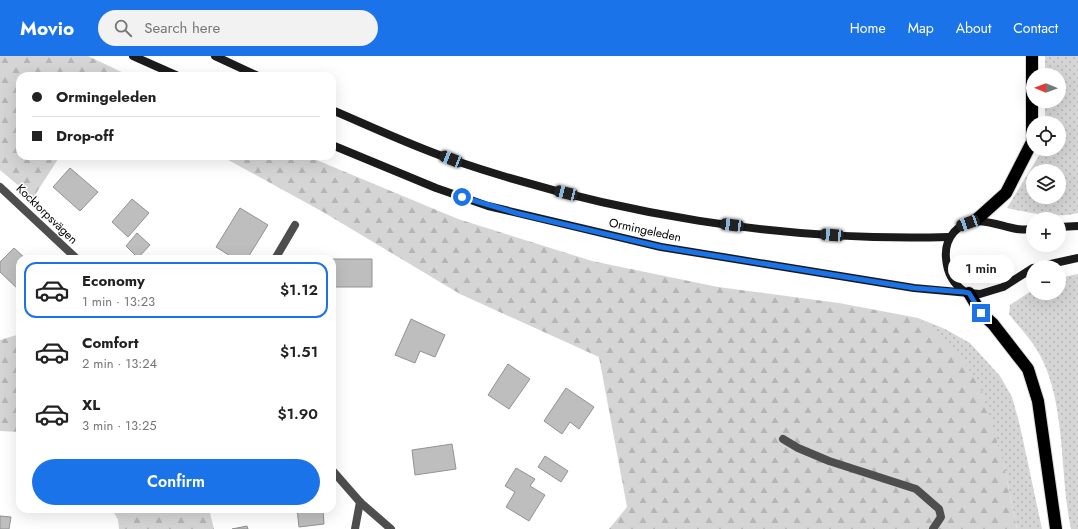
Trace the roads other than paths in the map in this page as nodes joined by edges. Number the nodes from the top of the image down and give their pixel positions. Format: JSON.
{"nodes":[{"id":1,"x":133,"y":56,"type":"edge"},
{"id":2,"x":215,"y":56,"type":"edge"},
{"id":3,"x":1032,"y":56,"type":"edge"},
{"id":4,"x":169,"y":72,"type":"edge"},
{"id":5,"x":249,"y":72,"type":"edge"},
{"id":6,"x":336,"y":112,"type":"edge"},
{"id":7,"x":336,"y":146,"type":"edge"},
{"id":8,"x":0,"y":187,"type":"edge"},
{"id":9,"x":976,"y":220,"type":"junction"},
{"id":10,"x":295,"y":225,"type":"dead end"},
{"id":11,"x":1078,"y":226,"type":"edge"},
{"id":12,"x":1066,"y":227,"type":"edge"},
{"id":13,"x":1026,"y":229,"type":"edge"},
{"id":14,"x":949,"y":237,"type":"junction"},
{"id":15,"x":73,"y":255,"type":"edge"},
{"id":16,"x":277,"y":255,"type":"edge"},
{"id":17,"x":1078,"y":258,"type":"edge"},
{"id":18,"x":1066,"y":261,"type":"edge"},
{"id":19,"x":1026,"y":272,"type":"edge"},
{"id":20,"x":967,"y":292,"type":"junction"},
{"id":21,"x":782,"y":440,"type":"dead end"},
{"id":22,"x":336,"y":475,"type":"edge"},
{"id":23,"x":360,"y":502,"type":"junction"},
{"id":24,"x":356,"y":529,"type":"edge"},
{"id":25,"x":391,"y":529,"type":"edge"},
{"id":26,"x":933,"y":529,"type":"edge"},
{"id":27,"x":1056,"y":529,"type":"edge"}],
"edges":[{"from":1,"to":4,"type":"main road"},
{"from":2,"to":5,"type":"main road"},
{"from":3,"to":9,"type":"highway"},
{"from":6,"to":14,"type":"main road","name":"Ormingeleden"},
{"from":7,"to":20,"type":"main road","name":"Ormingeleden"},
{"from":8,"to":15,"type":"street","name":"Kocktorpsvägen"},
{"from":9,"to":13,"type":"main road"},
{"from":9,"to":14,"type":"main road"},
{"from":10,"to":16,"type":"street"},
{"from":11,"to":12,"type":"main road"},
{"from":14,"to":20,"type":"main road"},
{"from":17,"to":18,"type":"main road"},
{"from":19,"to":20,"type":"main road","name":"Ormingeleden"},
{"from":20,"to":27,"type":"highway"},
{"from":21,"to":26,"type":"street"},
{"from":22,"to":23,"type":"street"},
{"from":23,"to":24,"type":"street"},
{"from":23,"to":25,"type":"street"}]}
